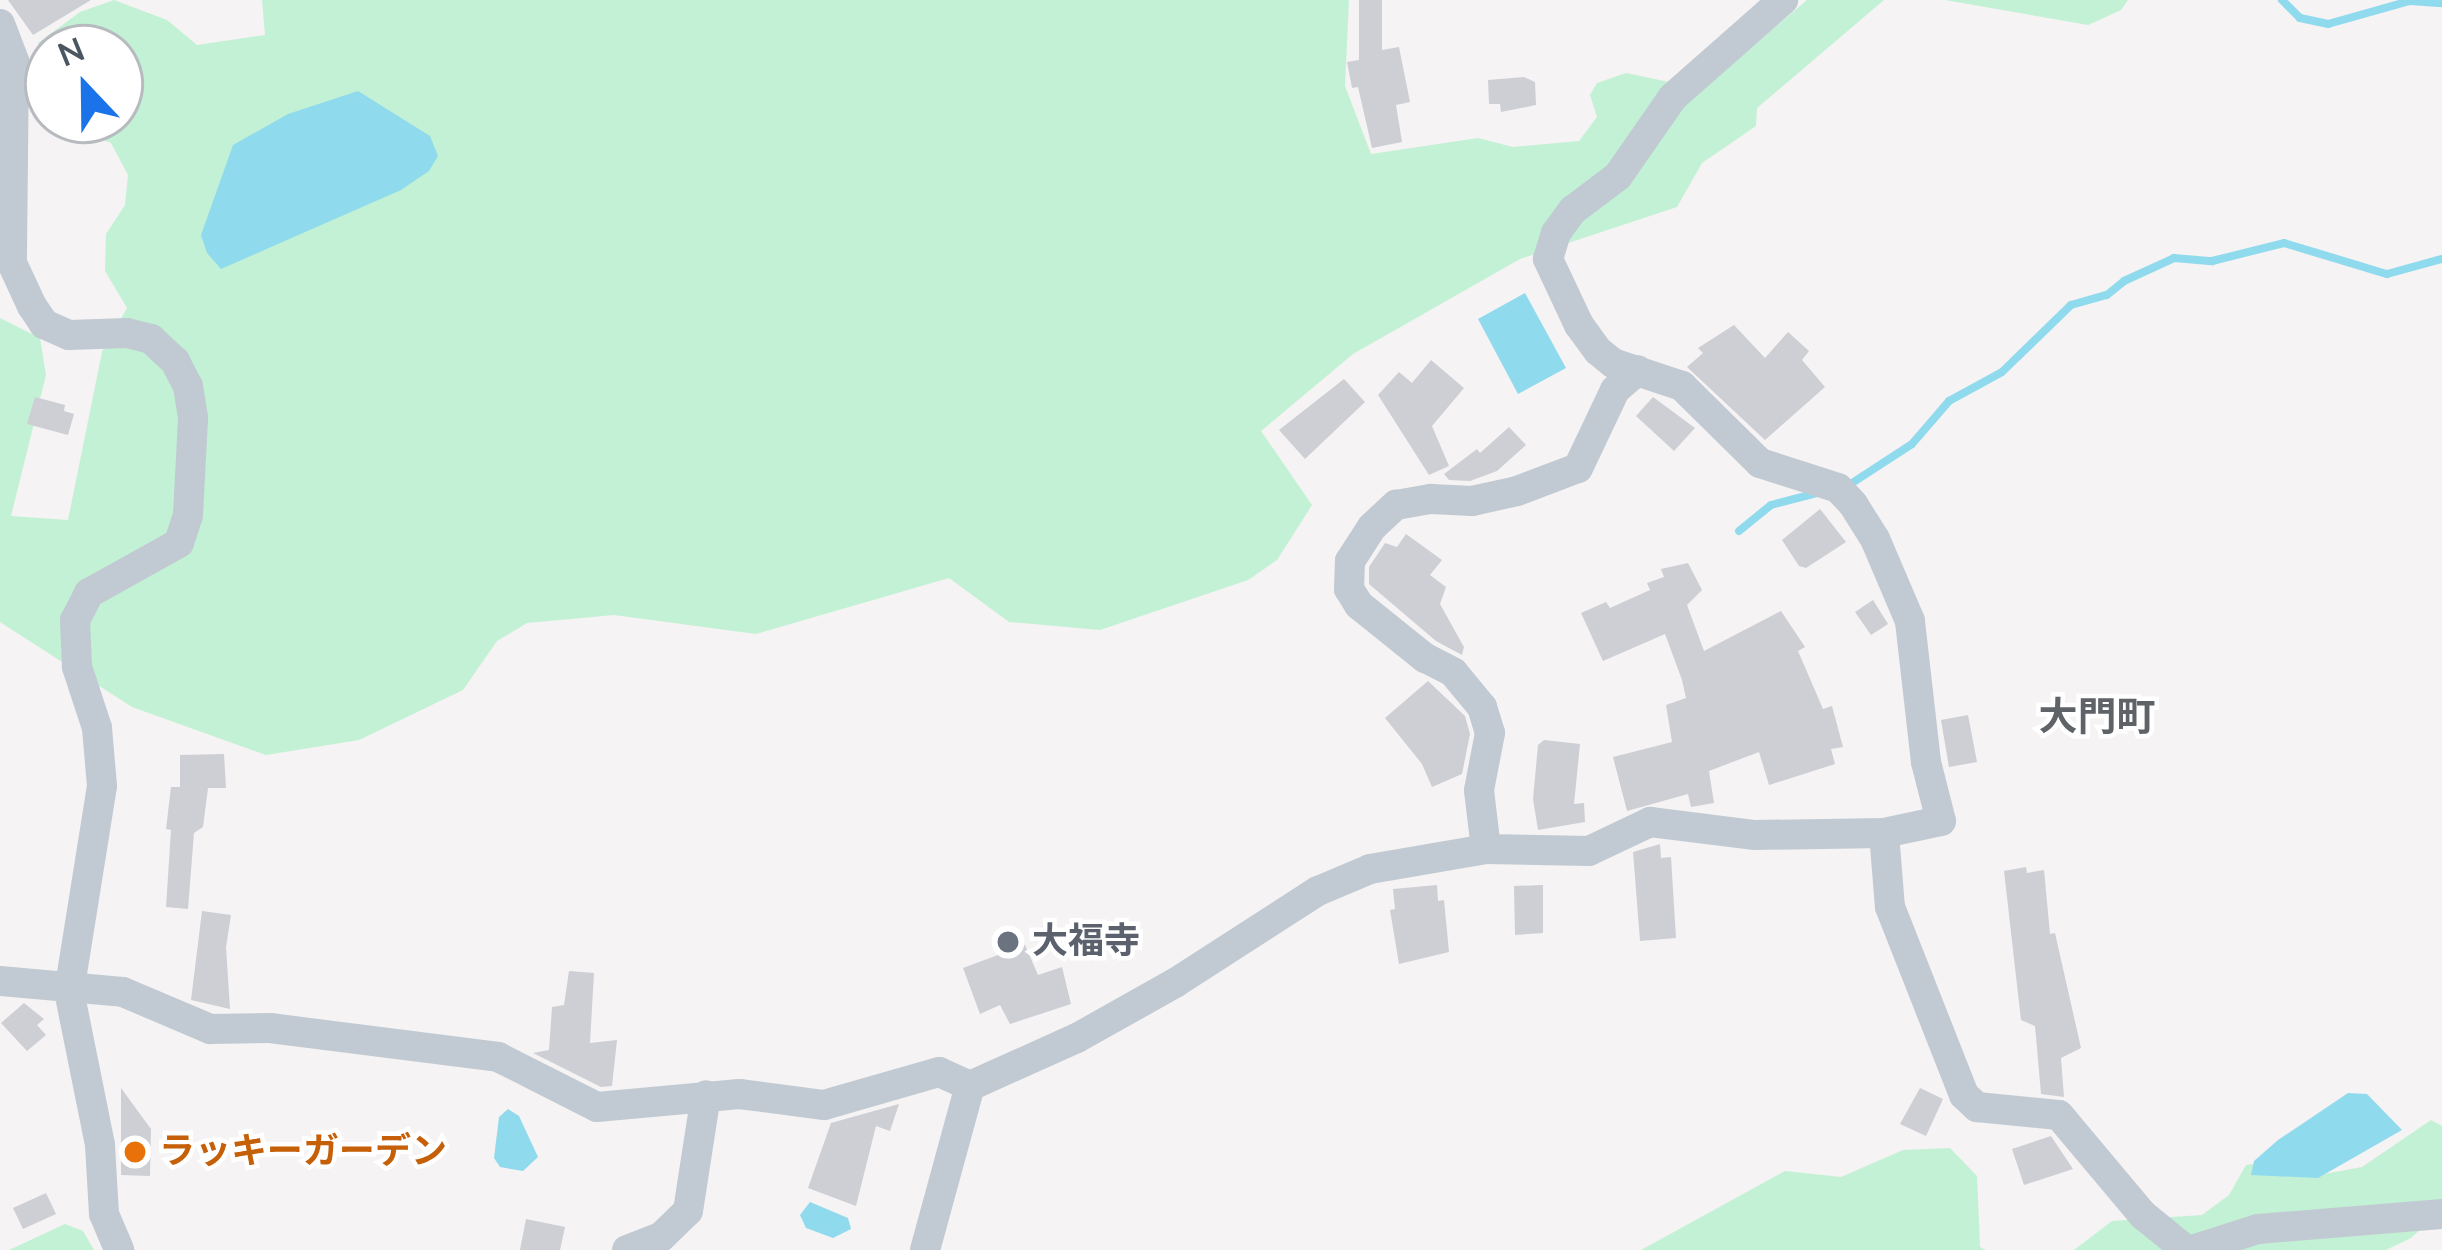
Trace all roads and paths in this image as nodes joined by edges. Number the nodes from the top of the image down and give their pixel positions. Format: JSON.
{"nodes":[{"id":1,"x":1783,"y":0,"type":"edge"},
{"id":2,"x":0,"y":24,"type":"edge"},
{"id":3,"x":6,"y":272,"type":"edge"},
{"id":4,"x":1639,"y":370,"type":"junction"},
{"id":5,"x":1884,"y":833,"type":"junction"},
{"id":6,"x":1486,"y":849,"type":"junction"},
{"id":7,"x":0,"y":981,"type":"edge"},
{"id":8,"x":69,"y":991,"type":"junction"},
{"id":9,"x":970,"y":1086,"type":"junction"},
{"id":10,"x":706,"y":1095,"type":"junction"},
{"id":11,"x":2442,"y":1214,"type":"edge"},
{"id":12,"x":119,"y":1250,"type":"edge"},
{"id":13,"x":627,"y":1250,"type":"edge"},
{"id":14,"x":925,"y":1250,"type":"edge"},
{"id":15,"x":2189,"y":1250,"type":"edge"}],
"edges":[{"from":1,"to":4,"type":"street"},
{"from":2,"to":3,"type":"street"},
{"from":3,"to":8,"type":"street"},
{"from":4,"to":5,"type":"street"},
{"from":4,"to":6,"type":"street"},
{"from":5,"to":6,"type":"street"},
{"from":5,"to":15,"type":"street"},
{"from":6,"to":9,"type":"street"},
{"from":7,"to":8,"type":"street"},
{"from":8,"to":10,"type":"street"},
{"from":8,"to":12,"type":"street"},
{"from":9,"to":10,"type":"street"},
{"from":9,"to":14,"type":"street"},
{"from":10,"to":13,"type":"street"},
{"from":11,"to":15,"type":"street"}]}
